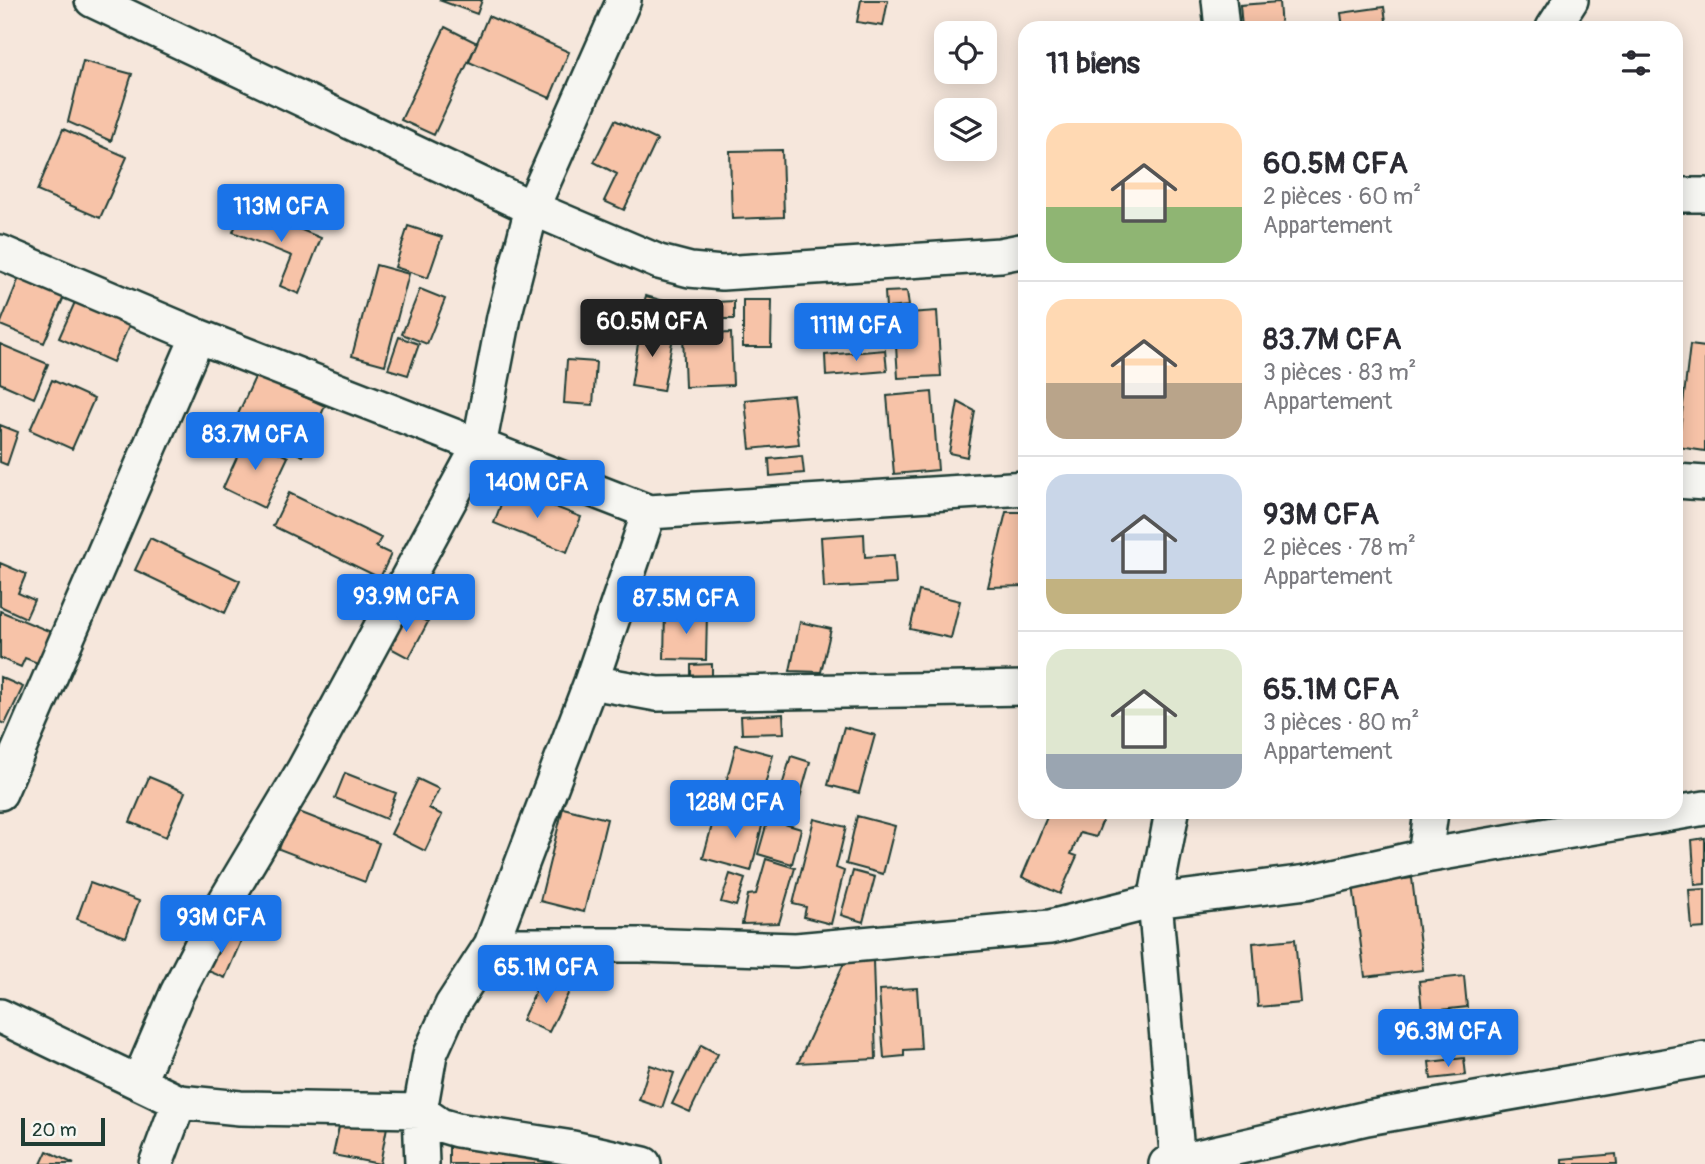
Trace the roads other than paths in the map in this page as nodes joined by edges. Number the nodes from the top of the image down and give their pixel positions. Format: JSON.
{"nodes":[{"id":1,"x":92,"y":0,"type":"edge"},
{"id":2,"x":624,"y":0,"type":"edge"},
{"id":3,"x":1219,"y":0,"type":"edge"},
{"id":4,"x":1571,"y":0,"type":"edge"},
{"id":5,"x":1221,"y":21,"type":"edge"},
{"id":6,"x":1558,"y":21,"type":"edge"},
{"id":7,"x":1683,"y":195,"type":"edge"},
{"id":8,"x":1705,"y":195,"type":"edge"},
{"id":9,"x":532,"y":208,"type":"junction"},
{"id":10,"x":0,"y":252,"type":"edge"},
{"id":11,"x":1018,"y":252,"type":"edge"},
{"id":12,"x":198,"y":336,"type":"junction"},
{"id":13,"x":479,"y":446,"type":"junction"},
{"id":14,"x":1683,"y":481,"type":"edge"},
{"id":15,"x":1705,"y":483,"type":"edge"},
{"id":16,"x":1018,"y":489,"type":"edge"},
{"id":17,"x":649,"y":512,"type":"junction"},
{"id":18,"x":591,"y":682,"type":"junction"},
{"id":19,"x":1018,"y":688,"type":"edge"},
{"id":20,"x":0,"y":793,"type":"edge"},
{"id":21,"x":1705,"y":808,"type":"edge"},
{"id":22,"x":1683,"y":812,"type":"edge"},
{"id":23,"x":1171,"y":819,"type":"edge"},
{"id":24,"x":1429,"y":819,"type":"edge"},
{"id":25,"x":1641,"y":819,"type":"edge"},
{"id":26,"x":1425,"y":856,"type":"junction"},
{"id":27,"x":1155,"y":901,"type":"junction"},
{"id":28,"x":491,"y":945,"type":"junction"},
{"id":29,"x":0,"y":1016,"type":"edge"},
{"id":30,"x":1705,"y":1059,"type":"edge"},
{"id":31,"x":139,"y":1081,"type":"junction"},
{"id":32,"x":179,"y":1102,"type":"junction"},
{"id":33,"x":420,"y":1111,"type":"junction"},
{"id":34,"x":1174,"y":1163,"type":"edge"},
{"id":35,"x":156,"y":1164,"type":"edge"},
{"id":36,"x":422,"y":1164,"type":"edge"},
{"id":37,"x":644,"y":1164,"type":"edge"}],
"edges":[{"from":1,"to":9,"type":"street"},
{"from":2,"to":9,"type":"street"},
{"from":3,"to":5,"type":"street"},
{"from":4,"to":6,"type":"street"},
{"from":7,"to":8,"type":"street"},
{"from":9,"to":11,"type":"street"},
{"from":9,"to":13,"type":"street"},
{"from":10,"to":12,"type":"street"},
{"from":12,"to":13,"type":"street"},
{"from":12,"to":20,"type":"street"},
{"from":13,"to":17,"type":"street"},
{"from":13,"to":31,"type":"street"},
{"from":14,"to":15,"type":"street"},
{"from":16,"to":17,"type":"street"},
{"from":17,"to":18,"type":"street"},
{"from":18,"to":19,"type":"street"},
{"from":18,"to":28,"type":"street"},
{"from":21,"to":22,"type":"street"},
{"from":23,"to":27,"type":"street"},
{"from":24,"to":26,"type":"street"},
{"from":25,"to":26,"type":"street"},
{"from":26,"to":27,"type":"street"},
{"from":27,"to":28,"type":"street"},
{"from":27,"to":34,"type":"street"},
{"from":28,"to":33,"type":"street"},
{"from":29,"to":31,"type":"street"},
{"from":30,"to":34,"type":"street"},
{"from":31,"to":32,"type":"street"},
{"from":32,"to":33,"type":"street"},
{"from":32,"to":35,"type":"street"},
{"from":33,"to":36,"type":"street"},
{"from":33,"to":37,"type":"street"}]}
